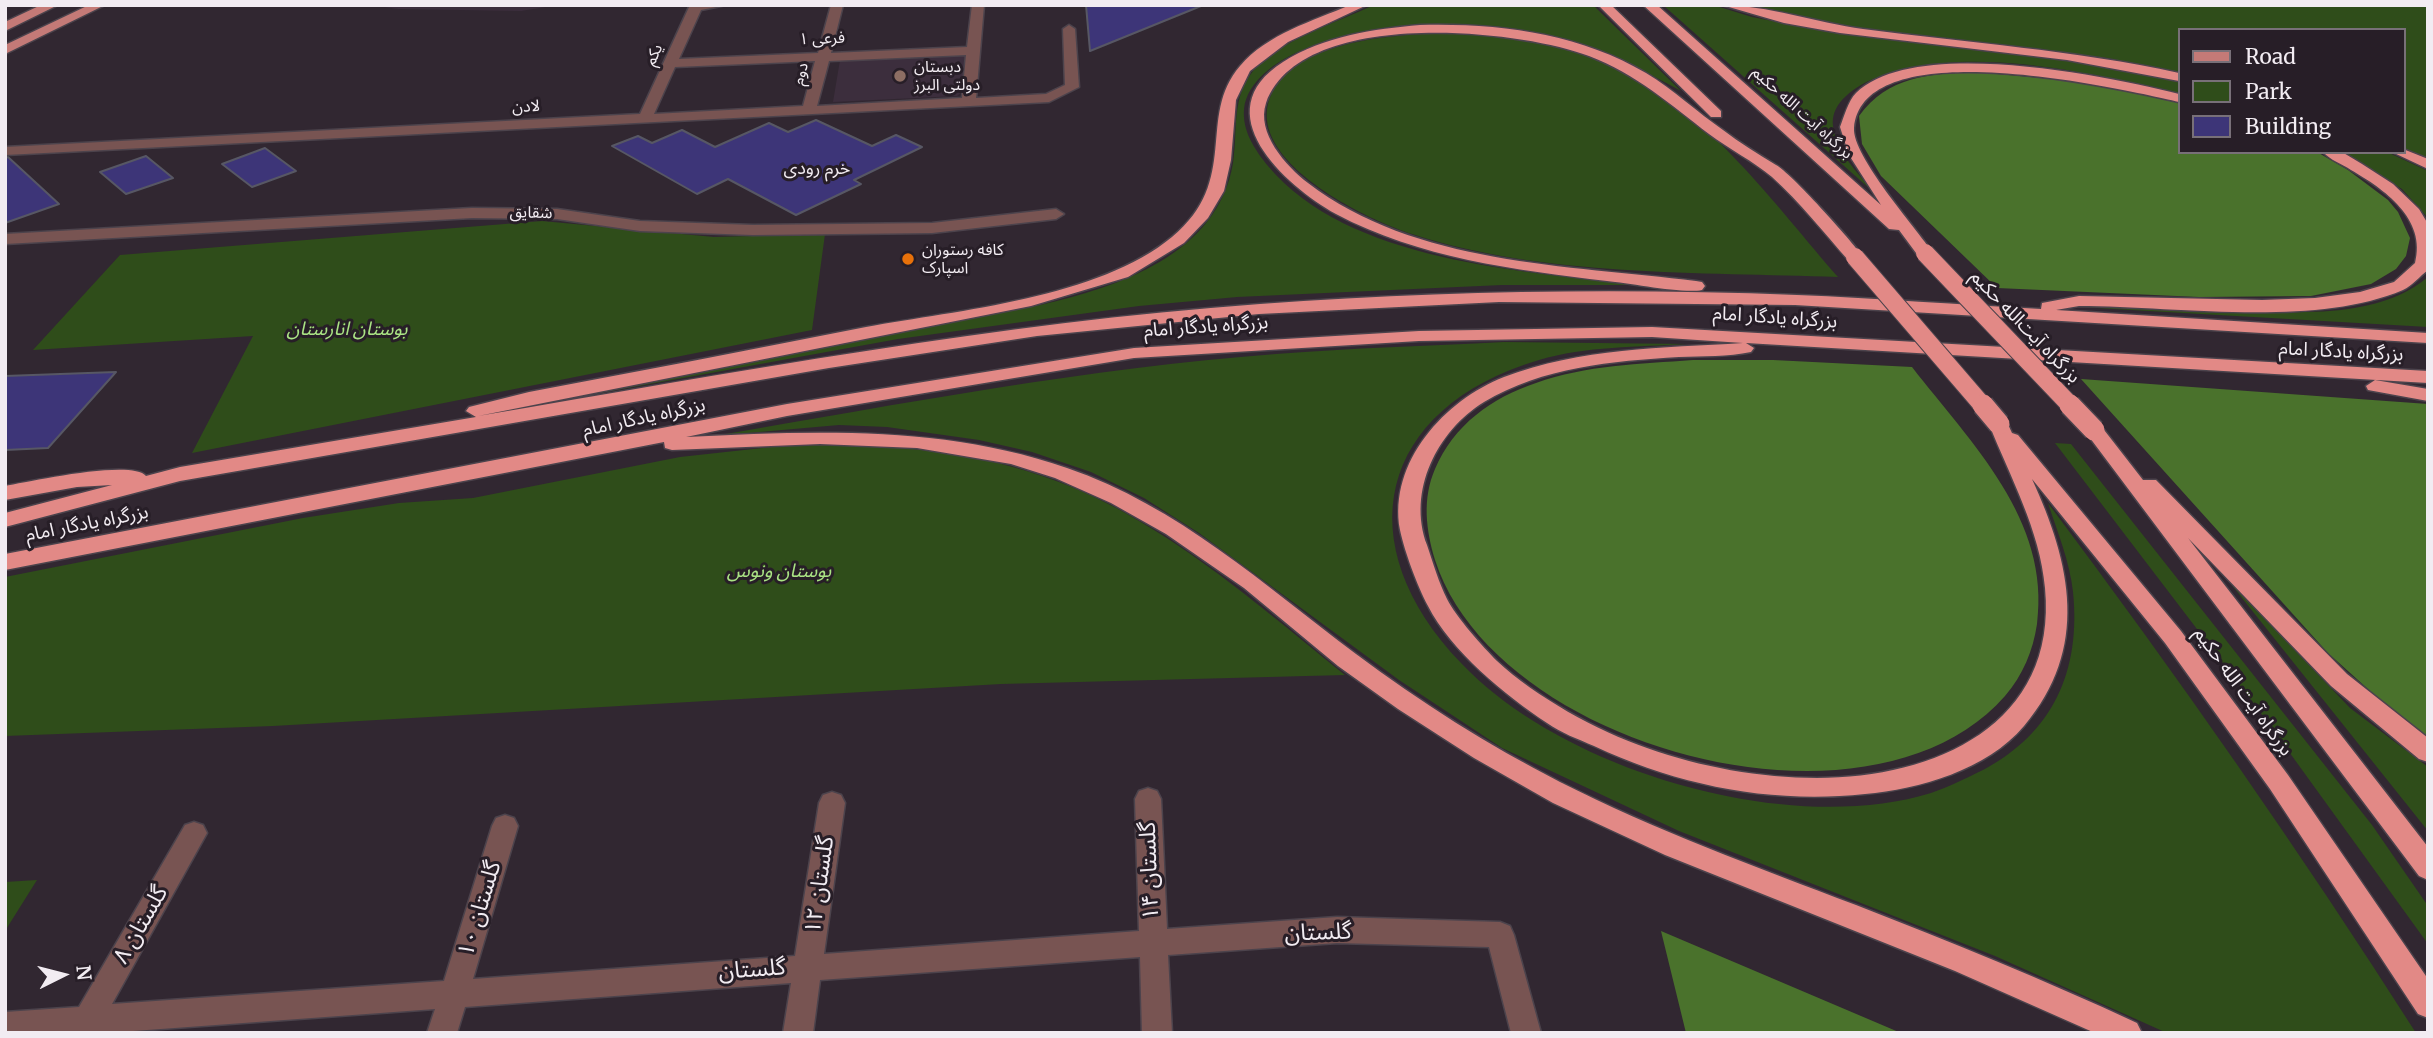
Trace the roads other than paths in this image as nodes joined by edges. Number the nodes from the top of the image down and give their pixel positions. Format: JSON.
{"nodes":[{"id":1,"x":31,"y":5,"type":"edge"},
{"id":2,"x":52,"y":5,"type":"edge"},
{"id":3,"x":78,"y":5,"type":"edge"},
{"id":4,"x":99,"y":5,"type":"edge"},
{"id":5,"x":720,"y":5,"type":"edge"},
{"id":6,"x":837,"y":5,"type":"edge"},
{"id":7,"x":978,"y":5,"type":"edge"},
{"id":8,"x":1361,"y":5,"type":"edge"},
{"id":9,"x":1604,"y":5,"type":"edge"},
{"id":10,"x":1649,"y":5,"type":"edge"},
{"id":11,"x":1728,"y":5,"type":"edge"},
{"id":12,"x":696,"y":6,"type":"edge"},
{"id":13,"x":5,"y":16,"type":"edge"},
{"id":14,"x":5,"y":27,"type":"edge"},
{"id":15,"x":1069,"y":29,"type":"dead end"},
{"id":16,"x":5,"y":40,"type":"edge"},
{"id":17,"x":5,"y":50,"type":"edge"},
{"id":18,"x":975,"y":51,"type":"junction"},
{"id":19,"x":823,"y":57,"type":"junction"},
{"id":20,"x":670,"y":63,"type":"junction"},
{"id":21,"x":2178,"y":77,"type":"edge"},
{"id":22,"x":2178,"y":98,"type":"edge"},
{"id":23,"x":968,"y":103,"type":"junction"},
{"id":24,"x":809,"y":110,"type":"junction"},
{"id":25,"x":645,"y":119,"type":"junction"},
{"id":26,"x":5,"y":151,"type":"edge"},
{"id":27,"x":2333,"y":154,"type":"edge"},
{"id":28,"x":2403,"y":154,"type":"edge"},
{"id":29,"x":2428,"y":165,"type":"edge"},
{"id":30,"x":1782,"y":177,"type":"junction"},
{"id":31,"x":1056,"y":214,"type":"dead end"},
{"id":32,"x":5,"y":239,"type":"edge"},
{"id":33,"x":1925,"y":253,"type":"junction"},
{"id":34,"x":1795,"y":300,"type":"junction"},
{"id":35,"x":2015,"y":313,"type":"junction"},
{"id":36,"x":2428,"y":338,"type":"edge"},
{"id":37,"x":1821,"y":342,"type":"junction"},
{"id":38,"x":2287,"y":370,"type":"junction"},
{"id":39,"x":2428,"y":377,"type":"edge"},
{"id":40,"x":2428,"y":395,"type":"edge"},
{"id":41,"x":1999,"y":424,"type":"junction"},
{"id":42,"x":2094,"y":430,"type":"junction"},
{"id":43,"x":353,"y":443,"type":"junction"},
{"id":44,"x":607,"y":447,"type":"junction"},
{"id":45,"x":180,"y":474,"type":"junction"},
{"id":46,"x":5,"y":493,"type":"edge"},
{"id":47,"x":5,"y":520,"type":"edge"},
{"id":48,"x":5,"y":562,"type":"edge"},
{"id":49,"x":2428,"y":752,"type":"edge"},
{"id":50,"x":1148,"y":799,"type":"dead end"},
{"id":51,"x":832,"y":803,"type":"dead end"},
{"id":52,"x":505,"y":826,"type":"dead end"},
{"id":53,"x":194,"y":833,"type":"dead end"},
{"id":54,"x":2428,"y":868,"type":"edge"},
{"id":55,"x":1153,"y":943,"type":"junction"},
{"id":56,"x":808,"y":966,"type":"junction"},
{"id":57,"x":454,"y":992,"type":"junction"},
{"id":58,"x":2428,"y":1004,"type":"edge"},
{"id":59,"x":84,"y":1025,"type":"edge"},
{"id":60,"x":5,"y":1026,"type":"edge"},
{"id":61,"x":442,"y":1033,"type":"edge"},
{"id":62,"x":798,"y":1033,"type":"edge"},
{"id":63,"x":1157,"y":1033,"type":"edge"},
{"id":64,"x":1526,"y":1033,"type":"edge"},
{"id":65,"x":2127,"y":1033,"type":"edge"}],
"edges":[{"from":1,"to":13,"type":"main road"},
{"from":2,"to":14,"type":"main road"},
{"from":3,"to":16,"type":"main road"},
{"from":4,"to":17,"type":"main road"},
{"from":5,"to":12,"type":"street"},
{"from":6,"to":19,"type":"street","name":"دوم"},
{"from":7,"to":18,"type":"street"},
{"from":8,"to":43,"type":"highway"},
{"from":9,"to":30,"type":"highway"},
{"from":10,"to":33,"type":"highway","name":"بزرگراه آیت الله حکیم"},
{"from":11,"to":21,"type":"highway"},
{"from":12,"to":20,"type":"street","name":"یکم"},
{"from":15,"to":23,"type":"street","name":"لادن"},
{"from":18,"to":19,"type":"street","name":"فرعی ۱"},
{"from":18,"to":23,"type":"street"},
{"from":19,"to":20,"type":"street","name":"فرعی ۱"},
{"from":19,"to":24,"type":"street","name":"دوم"},
{"from":20,"to":25,"type":"street","name":"یکم"},
{"from":22,"to":33,"type":"highway"},
{"from":23,"to":24,"type":"street","name":"لادن"},
{"from":24,"to":25,"type":"street","name":"لادن"},
{"from":25,"to":26,"type":"street","name":"لادن"},
{"from":27,"to":35,"type":"highway"},
{"from":28,"to":29,"type":"highway"},
{"from":30,"to":34,"type":"highway"},
{"from":30,"to":41,"type":"highway","bridge":true},
{"from":31,"to":32,"type":"street","name":"شقایق"},
{"from":33,"to":42,"type":"highway","name":"بزرگراه آیت‌الله حکیم","bridge":true},
{"from":34,"to":35,"type":"highway","name":"بزرگراه یادگار امام"},
{"from":34,"to":43,"type":"highway","name":"بزرگراه یادگار امام"},
{"from":35,"to":36,"type":"highway","name":"بزرگراه یادگار امام"},
{"from":37,"to":38,"type":"highway","name":"بزرگراه یادگار امام"},
{"from":37,"to":41,"type":"highway"},
{"from":37,"to":44,"type":"highway","name":"بزرگراه یادگار امام"},
{"from":38,"to":39,"type":"highway","name":"بزرگراه یادگار امام"},
{"from":38,"to":40,"type":"highway"},
{"from":41,"to":58,"type":"highway","name":"بزرگراه آیت الله حکیم"},
{"from":42,"to":49,"type":"highway"},
{"from":42,"to":54,"type":"highway","name":"بزرگراه آیت الله حکیم"},
{"from":43,"to":45,"type":"highway","name":"بزرگراه یادگار امام"},
{"from":44,"to":48,"type":"highway","name":"بزرگراه یادگار امام"},
{"from":44,"to":65,"type":"highway"},
{"from":45,"to":46,"type":"highway"},
{"from":45,"to":47,"type":"highway","name":"بزرگراه یادگار امام"},
{"from":50,"to":55,"type":"street","name":"گلستان ۱۴"},
{"from":51,"to":56,"type":"street","name":"گلستان ۱۲"},
{"from":52,"to":57,"type":"street","name":"گلستان ۱۰"},
{"from":53,"to":59,"type":"street","name":"گلستان ۸"},
{"from":55,"to":56,"type":"street","name":"گلستان"},
{"from":55,"to":63,"type":"street","name":"گلستان ۱۴"},
{"from":55,"to":64,"type":"street","name":"گلستان"},
{"from":56,"to":57,"type":"street","name":"گلستان"},
{"from":56,"to":62,"type":"street","name":"گلستان ۱۲"},
{"from":57,"to":59,"type":"street","name":"گلستان"},
{"from":57,"to":61,"type":"street","name":"گلستان ۱۰"},
{"from":59,"to":60,"type":"street","name":"گلستان"}]}
